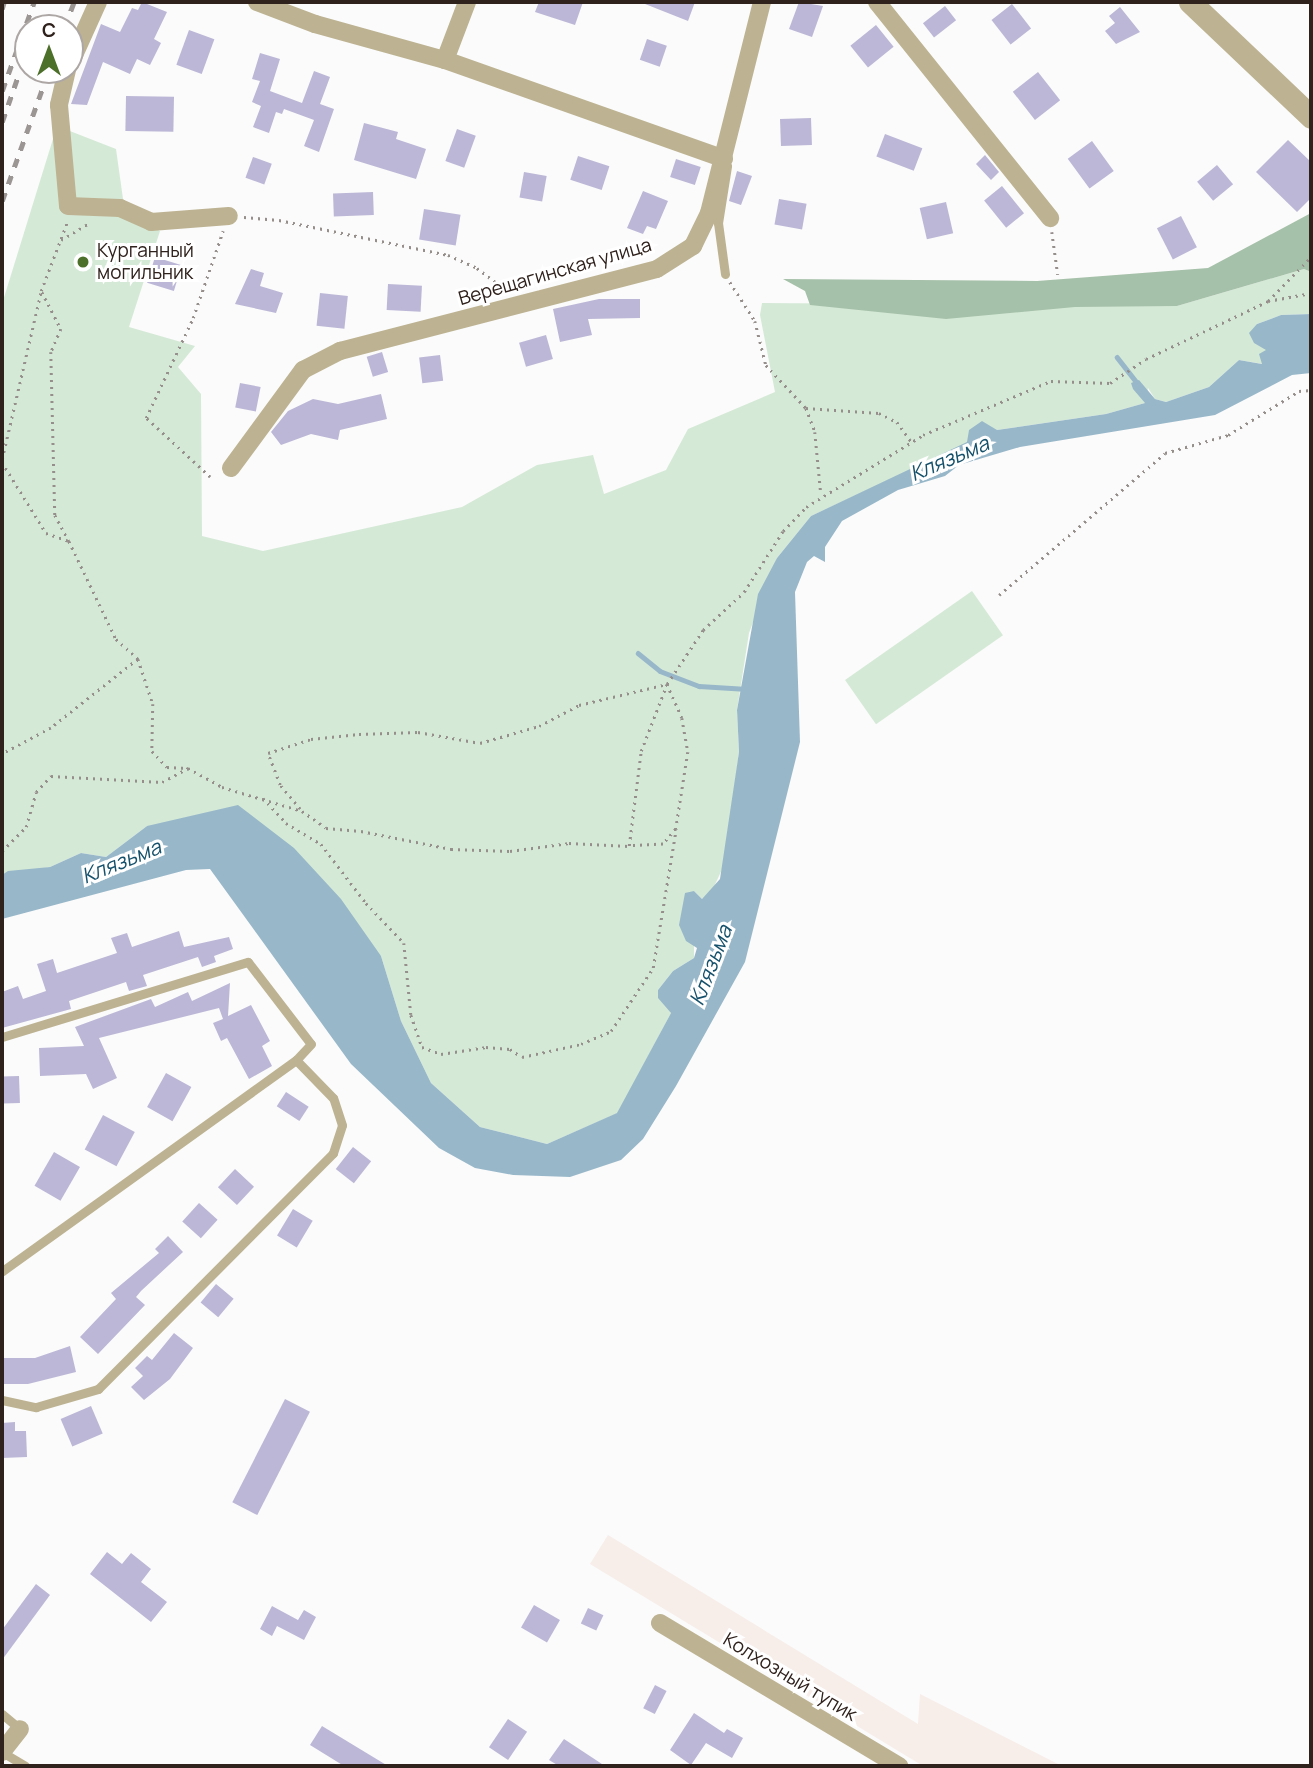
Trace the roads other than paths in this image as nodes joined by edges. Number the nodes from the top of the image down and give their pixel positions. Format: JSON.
{"nodes":[{"id":1,"x":98,"y":2,"type":"edge"},
{"id":2,"x":257,"y":2,"type":"edge"},
{"id":3,"x":467,"y":2,"type":"edge"},
{"id":4,"x":762,"y":2,"type":"edge"},
{"id":5,"x":877,"y":2,"type":"edge"},
{"id":6,"x":1190,"y":2,"type":"edge"},
{"id":7,"x":84,"y":33,"type":"edge"},
{"id":8,"x":445,"y":60,"type":"junction"},
{"id":9,"x":64,"y":84,"type":"edge"},
{"id":10,"x":1311,"y":117,"type":"edge"},
{"id":11,"x":724,"y":159,"type":"junction"},
{"id":12,"x":229,"y":216,"type":"road end"},
{"id":13,"x":1050,"y":218,"type":"road end"},
{"id":14,"x":725,"y":274,"type":"road end"},
{"id":15,"x":231,"y":468,"type":"dead end"},
{"id":16,"x":2,"y":1037,"type":"edge"},
{"id":17,"x":296,"y":1060,"type":"junction"},
{"id":18,"x":2,"y":1271,"type":"edge"},
{"id":19,"x":2,"y":1401,"type":"edge"},
{"id":20,"x":660,"y":1623,"type":"dead end"},
{"id":21,"x":2,"y":1714,"type":"edge"},
{"id":22,"x":20,"y":1729,"type":"joint"},
{"id":23,"x":2,"y":1752,"type":"edge"},
{"id":24,"x":25,"y":1766,"type":"edge"},
{"id":25,"x":898,"y":1766,"type":"edge"}],
"edges":[{"from":1,"to":7,"type":"street"},
{"from":2,"to":8,"type":"street"},
{"from":3,"to":8,"type":"street"},
{"from":4,"to":11,"type":"street","name":"Верещагинская улица"},
{"from":5,"to":13,"type":"street"},
{"from":6,"to":10,"type":"street"},
{"from":8,"to":11,"type":"street"},
{"from":9,"to":12,"type":"street"},
{"from":11,"to":14,"type":"lane"},
{"from":11,"to":15,"type":"street","name":"Верещагинская улица"},
{"from":16,"to":17,"type":"lane"},
{"from":17,"to":18,"type":"lane"},
{"from":17,"to":19,"type":"lane"},
{"from":20,"to":25,"type":"street","name":"Колхозный тупик"},
{"from":21,"to":22,"type":"lane"},
{"from":22,"to":23,"type":"street"},
{"from":23,"to":24,"type":"lane"}]}
